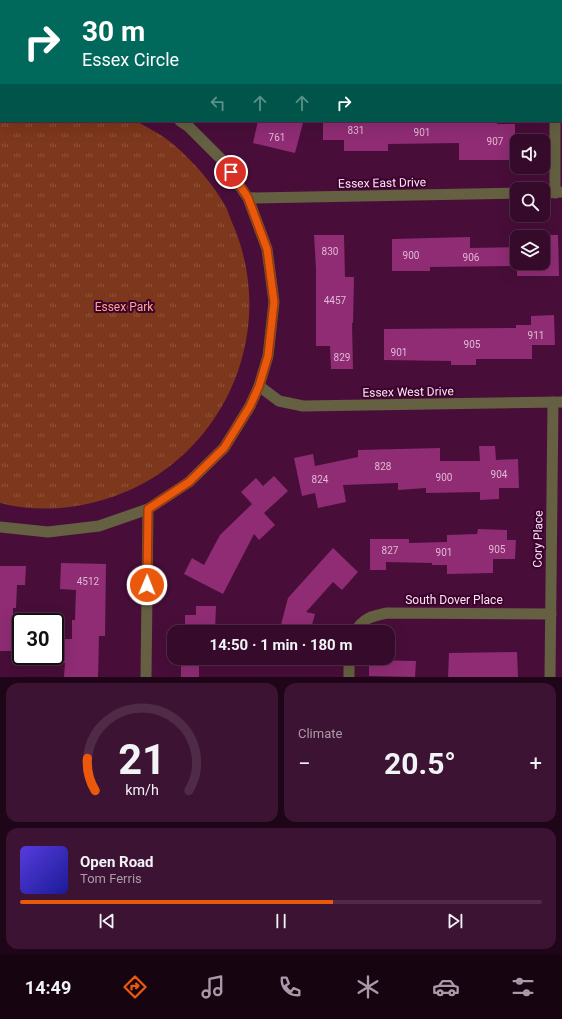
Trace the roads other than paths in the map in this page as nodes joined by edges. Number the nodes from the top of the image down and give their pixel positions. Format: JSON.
{"nodes":[{"id":1,"x":182,"y":122,"type":"edge"},
{"id":2,"x":555,"y":122,"type":"edge"},
{"id":3,"x":558,"y":192,"type":"edge"},
{"id":4,"x":510,"y":193,"type":"edge"},
{"id":5,"x":248,"y":198,"type":"junction"},
{"id":6,"x":259,"y":386,"type":"junction"},
{"id":7,"x":557,"y":402,"type":"edge"},
{"id":8,"x":148,"y":509,"type":"junction"},
{"id":9,"x":0,"y":527,"type":"edge"},
{"id":10,"x":550,"y":614,"type":"junction"},
{"id":11,"x":360,"y":625,"type":"edge"},
{"id":12,"x":349,"y":665,"type":"edge"},
{"id":13,"x":146,"y":677,"type":"edge"},
{"id":14,"x":349,"y":677,"type":"edge"},
{"id":15,"x":550,"y":677,"type":"edge"}],
"edges":[{"from":1,"to":5,"type":"street"},
{"from":2,"to":3,"type":"street"},
{"from":4,"to":5,"type":"street","name":"Essex East Drive"},
{"from":5,"to":6,"type":"street"},
{"from":6,"to":7,"type":"street","name":"Essex West Drive"},
{"from":6,"to":8,"type":"street"},
{"from":7,"to":10,"type":"street","name":"Cory Place"},
{"from":8,"to":9,"type":"street"},
{"from":8,"to":13,"type":"street"},
{"from":10,"to":11,"type":"street","name":"South Dover Place"},
{"from":10,"to":15,"type":"street","name":"Cory Place"},
{"from":12,"to":14,"type":"street"}]}
